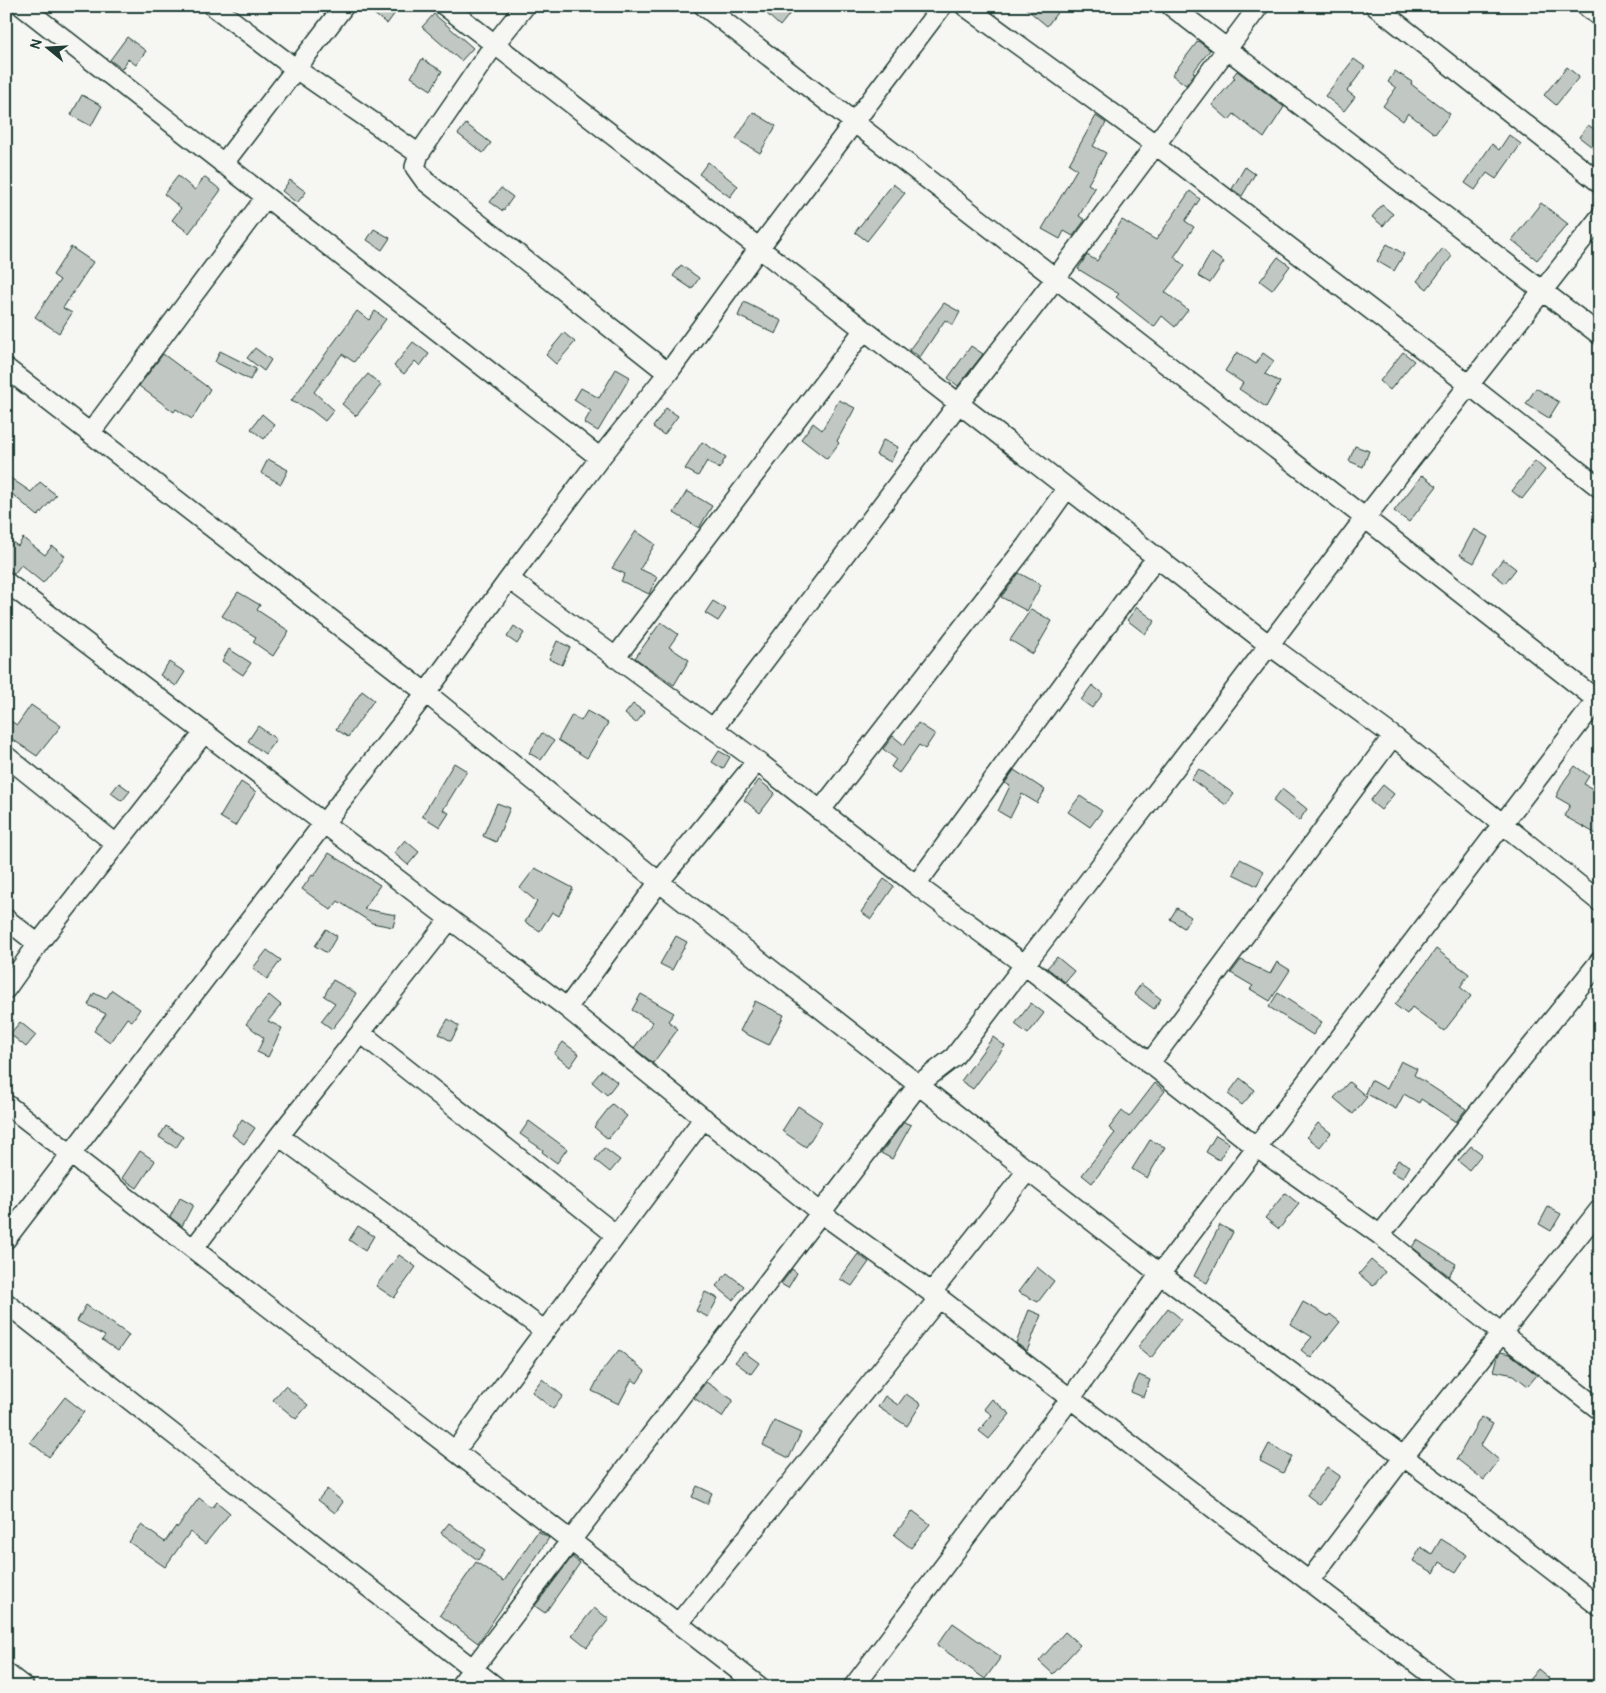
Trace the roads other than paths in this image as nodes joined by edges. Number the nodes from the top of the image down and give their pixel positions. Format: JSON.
{"nodes":[{"id":1,"x":22,"y":6,"type":"edge"},
{"id":2,"x":213,"y":6,"type":"edge"},
{"id":3,"x":344,"y":6,"type":"edge"},
{"id":4,"x":445,"y":6,"type":"edge"},
{"id":5,"x":525,"y":6,"type":"edge"},
{"id":6,"x":704,"y":6,"type":"edge"},
{"id":7,"x":942,"y":6,"type":"edge"},
{"id":8,"x":965,"y":6,"type":"edge"},
{"id":9,"x":1171,"y":6,"type":"edge"},
{"id":10,"x":1260,"y":6,"type":"edge"},
{"id":11,"x":1375,"y":6,"type":"edge"},
{"id":12,"x":1586,"y":6,"type":"edge"},
{"id":13,"x":1600,"y":17,"type":"edge"},
{"id":14,"x":494,"y":44,"type":"junction"},
{"id":15,"x":1228,"y":49,"type":"junction"},
{"id":16,"x":296,"y":69,"type":"junction"},
{"id":17,"x":854,"y":121,"type":"junction"},
{"id":18,"x":1156,"y":145,"type":"junction"},
{"id":19,"x":419,"y":154,"type":"junction"},
{"id":20,"x":223,"y":164,"type":"junction"},
{"id":21,"x":1600,"y":183,"type":"edge"},
{"id":22,"x":266,"y":197,"type":"junction"},
{"id":23,"x":1600,"y":217,"type":"edge"},
{"id":24,"x":758,"y":248,"type":"junction"},
{"id":25,"x":1056,"y":278,"type":"junction"},
{"id":26,"x":1542,"y":290,"type":"junction"},
{"id":27,"x":864,"y":330,"type":"junction"},
{"id":28,"x":1600,"y":335,"type":"edge"},
{"id":29,"x":6,"y":368,"type":"edge"},
{"id":30,"x":668,"y":373,"type":"junction"},
{"id":31,"x":1468,"y":384,"type":"junction"},
{"id":32,"x":959,"y":403,"type":"junction"},
{"id":33,"x":91,"y":432,"type":"junction"},
{"id":34,"x":600,"y":458,"type":"junction"},
{"id":35,"x":1067,"y":488,"type":"junction"},
{"id":36,"x":1600,"y":488,"type":"edge"},
{"id":37,"x":1365,"y":518,"type":"junction"},
{"id":38,"x":1156,"y":558,"type":"junction"},
{"id":39,"x":509,"y":579,"type":"junction"},
{"id":40,"x":6,"y":582,"type":"edge"},
{"id":41,"x":1269,"y":645,"type":"junction"},
{"id":42,"x":615,"y":658,"type":"junction"},
{"id":43,"x":426,"y":693,"type":"junction"},
{"id":44,"x":1598,"y":698,"type":"edge"},
{"id":45,"x":713,"y":729,"type":"junction"},
{"id":46,"x":204,"y":733,"type":"junction"},
{"id":47,"x":1393,"y":736,"type":"junction"},
{"id":48,"x":6,"y":756,"type":"edge"},
{"id":49,"x":757,"y":761,"type":"junction"},
{"id":50,"x":820,"y":811,"type":"junction"},
{"id":51,"x":324,"y":823,"type":"junction"},
{"id":52,"x":1502,"y":824,"type":"junction"},
{"id":53,"x":116,"y":844,"type":"junction"},
{"id":54,"x":659,"y":882,"type":"junction"},
{"id":55,"x":916,"y":885,"type":"junction"},
{"id":56,"x":1600,"y":902,"type":"edge"},
{"id":57,"x":6,"y":919,"type":"edge"},
{"id":58,"x":450,"y":919,"type":"junction"},
{"id":59,"x":38,"y":944,"type":"junction"},
{"id":60,"x":1600,"y":961,"type":"edge"},
{"id":61,"x":1025,"y":965,"type":"junction"},
{"id":62,"x":6,"y":989,"type":"edge"},
{"id":63,"x":567,"y":1008,"type":"junction"},
{"id":64,"x":361,"y":1033,"type":"junction"},
{"id":65,"x":1149,"y":1064,"type":"junction"},
{"id":66,"x":919,"y":1084,"type":"junction"},
{"id":67,"x":6,"y":1104,"type":"edge"},
{"id":68,"x":704,"y":1118,"type":"junction"},
{"id":69,"x":279,"y":1136,"type":"junction"},
{"id":70,"x":1256,"y":1147,"type":"junction"},
{"id":71,"x":72,"y":1153,"type":"junction"},
{"id":72,"x":1028,"y":1170,"type":"junction"},
{"id":73,"x":1600,"y":1209,"type":"edge"},
{"id":74,"x":821,"y":1213,"type":"junction"},
{"id":75,"x":616,"y":1235,"type":"junction"},
{"id":76,"x":1380,"y":1235,"type":"junction"},
{"id":77,"x":6,"y":1239,"type":"edge"},
{"id":78,"x":194,"y":1248,"type":"junction"},
{"id":79,"x":1160,"y":1274,"type":"junction"},
{"id":80,"x":935,"y":1296,"type":"junction"},
{"id":81,"x":6,"y":1303,"type":"edge"},
{"id":82,"x":545,"y":1331,"type":"junction"},
{"id":83,"x":1501,"y":1332,"type":"junction"},
{"id":84,"x":1070,"y":1399,"type":"junction"},
{"id":85,"x":1600,"y":1410,"type":"edge"},
{"id":86,"x":455,"y":1451,"type":"junction"},
{"id":87,"x":1404,"y":1456,"type":"junction"},
{"id":88,"x":570,"y":1541,"type":"junction"},
{"id":89,"x":1309,"y":1581,"type":"junction"},
{"id":90,"x":1600,"y":1607,"type":"edge"},
{"id":91,"x":678,"y":1624,"type":"junction"},
{"id":92,"x":472,"y":1670,"type":"junction"},
{"id":93,"x":6,"y":1673,"type":"edge"},
{"id":94,"x":24,"y":1687,"type":"edge"},
{"id":95,"x":459,"y":1687,"type":"edge"},
{"id":96,"x":496,"y":1687,"type":"edge"},
{"id":97,"x":760,"y":1687,"type":"edge"},
{"id":98,"x":853,"y":1687,"type":"edge"},
{"id":99,"x":1447,"y":1687,"type":"edge"}],
"edges":[{"from":1,"to":20,"type":"street"},
{"from":2,"to":16,"type":"street"},
{"from":3,"to":16,"type":"street"},
{"from":4,"to":14,"type":"street"},
{"from":5,"to":14,"type":"street"},
{"from":6,"to":17,"type":"street"},
{"from":7,"to":17,"type":"street"},
{"from":8,"to":18,"type":"street"},
{"from":9,"to":15,"type":"street"},
{"from":10,"to":15,"type":"street"},
{"from":11,"to":21,"type":"street"},
{"from":12,"to":13,"type":"street"},
{"from":14,"to":19,"type":"street"},
{"from":14,"to":24,"type":"street"},
{"from":15,"to":18,"type":"street"},
{"from":15,"to":26,"type":"street"},
{"from":16,"to":19,"type":"street"},
{"from":16,"to":20,"type":"street"},
{"from":17,"to":24,"type":"street"},
{"from":17,"to":25,"type":"street"},
{"from":18,"to":25,"type":"street"},
{"from":18,"to":31,"type":"street"},
{"from":19,"to":30,"type":"street"},
{"from":20,"to":22,"type":"street"},
{"from":22,"to":33,"type":"street"},
{"from":22,"to":34,"type":"street"},
{"from":23,"to":26,"type":"street"},
{"from":24,"to":27,"type":"street"},
{"from":24,"to":30,"type":"street"},
{"from":25,"to":32,"type":"street"},
{"from":25,"to":37,"type":"street"},
{"from":26,"to":28,"type":"street"},
{"from":26,"to":31,"type":"street"},
{"from":27,"to":32,"type":"street"},
{"from":27,"to":42,"type":"street"},
{"from":29,"to":33,"type":"street"},
{"from":30,"to":34,"type":"street"},
{"from":31,"to":36,"type":"street"},
{"from":31,"to":37,"type":"street"},
{"from":32,"to":35,"type":"street"},
{"from":32,"to":45,"type":"street"},
{"from":33,"to":43,"type":"street"},
{"from":34,"to":39,"type":"street"},
{"from":35,"to":38,"type":"street"},
{"from":35,"to":50,"type":"street"},
{"from":37,"to":41,"type":"street"},
{"from":37,"to":44,"type":"street"},
{"from":38,"to":41,"type":"street"},
{"from":38,"to":55,"type":"street"},
{"from":39,"to":42,"type":"street"},
{"from":39,"to":43,"type":"street"},
{"from":40,"to":46,"type":"street"},
{"from":41,"to":47,"type":"street"},
{"from":41,"to":61,"type":"street"},
{"from":42,"to":45,"type":"street"},
{"from":43,"to":51,"type":"street"},
{"from":43,"to":54,"type":"street"},
{"from":44,"to":52,"type":"street"},
{"from":45,"to":49,"type":"street"},
{"from":46,"to":51,"type":"street"},
{"from":46,"to":53,"type":"street"},
{"from":47,"to":52,"type":"street"},
{"from":47,"to":65,"type":"street"},
{"from":48,"to":53,"type":"street"},
{"from":49,"to":50,"type":"street"},
{"from":49,"to":54,"type":"street"},
{"from":50,"to":55,"type":"street"},
{"from":51,"to":58,"type":"street"},
{"from":51,"to":71,"type":"street"},
{"from":52,"to":56,"type":"street"},
{"from":52,"to":70,"type":"street"},
{"from":53,"to":59,"type":"street"},
{"from":54,"to":63,"type":"street"},
{"from":54,"to":66,"type":"street"},
{"from":55,"to":61,"type":"street"},
{"from":57,"to":59,"type":"street"},
{"from":58,"to":63,"type":"street"},
{"from":58,"to":64,"type":"street"},
{"from":59,"to":62,"type":"street"},
{"from":60,"to":76,"type":"street"},
{"from":61,"to":65,"type":"street"},
{"from":61,"to":66,"type":"street"},
{"from":63,"to":68,"type":"street"},
{"from":64,"to":69,"type":"street"},
{"from":64,"to":75,"type":"street"},
{"from":65,"to":70,"type":"street"},
{"from":66,"to":72,"type":"street"},
{"from":66,"to":74,"type":"street"},
{"from":67,"to":71,"type":"street"},
{"from":68,"to":74,"type":"street"},
{"from":68,"to":75,"type":"street"},
{"from":69,"to":78,"type":"street"},
{"from":69,"to":82,"type":"street"},
{"from":70,"to":76,"type":"street"},
{"from":70,"to":79,"type":"street"},
{"from":71,"to":77,"type":"street"},
{"from":71,"to":78,"type":"street"},
{"from":72,"to":79,"type":"street"},
{"from":72,"to":80,"type":"street"},
{"from":73,"to":83,"type":"street"},
{"from":74,"to":80,"type":"street"},
{"from":74,"to":88,"type":"street"},
{"from":75,"to":82,"type":"street"},
{"from":76,"to":83,"type":"street"},
{"from":78,"to":86,"type":"street"},
{"from":79,"to":84,"type":"street"},
{"from":79,"to":87,"type":"street"},
{"from":80,"to":84,"type":"street"},
{"from":80,"to":91,"type":"street"},
{"from":81,"to":92,"type":"street"},
{"from":82,"to":86,"type":"street"},
{"from":83,"to":85,"type":"street"},
{"from":83,"to":87,"type":"street"},
{"from":84,"to":89,"type":"street"},
{"from":84,"to":98,"type":"street"},
{"from":86,"to":88,"type":"street"},
{"from":87,"to":89,"type":"street"},
{"from":87,"to":90,"type":"street"},
{"from":88,"to":91,"type":"street"},
{"from":88,"to":92,"type":"street"},
{"from":89,"to":99,"type":"street"},
{"from":91,"to":97,"type":"street"},
{"from":92,"to":95,"type":"street"},
{"from":92,"to":96,"type":"street"},
{"from":93,"to":94,"type":"street"}]}
